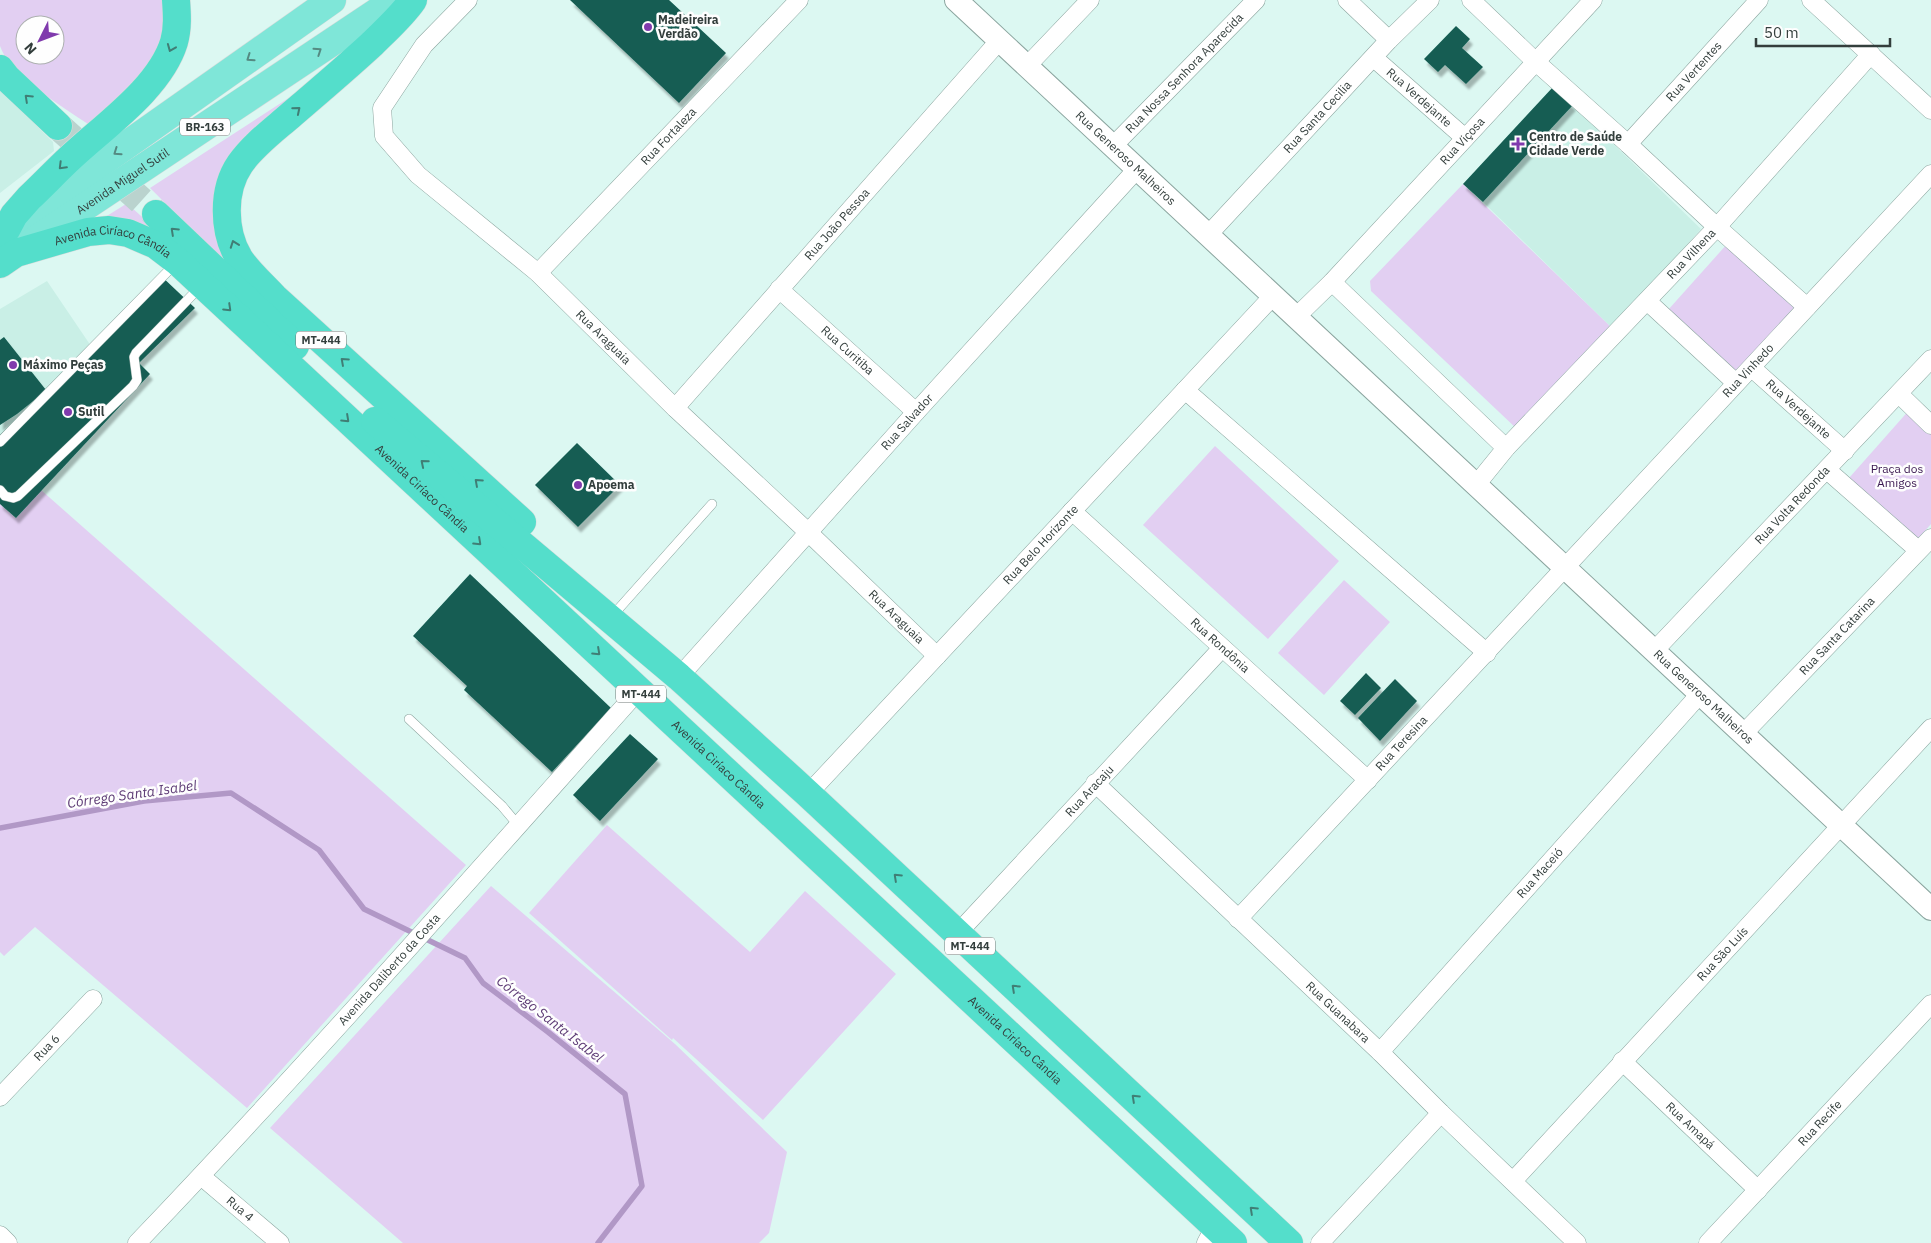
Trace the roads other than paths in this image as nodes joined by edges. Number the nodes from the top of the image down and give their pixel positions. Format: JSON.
{"nodes":[{"id":1,"x":176,"y":0,"type":"edge"},
{"id":2,"x":332,"y":0,"type":"edge"},
{"id":3,"x":395,"y":0,"type":"edge"},
{"id":4,"x":413,"y":0,"type":"edge"},
{"id":5,"x":799,"y":0,"type":"edge"},
{"id":6,"x":956,"y":0,"type":"edge"},
{"id":7,"x":1090,"y":0,"type":"edge"},
{"id":8,"x":1256,"y":0,"type":"edge"},
{"id":9,"x":1347,"y":0,"type":"edge"},
{"id":10,"x":1430,"y":0,"type":"edge"},
{"id":11,"x":1471,"y":0,"type":"edge"},
{"id":12,"x":1594,"y":0,"type":"edge"},
{"id":13,"x":1759,"y":0,"type":"edge"},
{"id":14,"x":1811,"y":0,"type":"edge"},
{"id":15,"x":466,"y":1,"type":"edge"},
{"id":16,"x":1389,"y":40,"type":"junction"},
{"id":17,"x":999,"y":41,"type":"junction"},
{"id":18,"x":1871,"y":54,"type":"junction"},
{"id":19,"x":1374,"y":58,"type":"junction"},
{"id":20,"x":1536,"y":62,"type":"junction"},
{"id":21,"x":1027,"y":66,"type":"junction"},
{"id":22,"x":0,"y":69,"type":"edge"},
{"id":23,"x":1931,"y":110,"type":"edge"},
{"id":24,"x":58,"y":126,"type":"tunnel mouth"},
{"id":25,"x":1465,"y":138,"type":"junction"},
{"id":26,"x":1628,"y":144,"type":"junction"},
{"id":27,"x":1113,"y":146,"type":"junction"},
{"id":28,"x":1137,"y":169,"type":"junction"},
{"id":29,"x":1931,"y":174,"type":"edge"},
{"id":30,"x":156,"y":214,"type":"tunnel mouth"},
{"id":31,"x":1717,"y":227,"type":"junction"},
{"id":32,"x":1208,"y":235,"type":"junction"},
{"id":33,"x":5,"y":245,"type":"edge"},
{"id":34,"x":178,"y":261,"type":"junction"},
{"id":35,"x":538,"y":273,"type":"junction"},
{"id":36,"x":1332,"y":282,"type":"junction"},
{"id":37,"x":203,"y":284,"type":"junction"},
{"id":38,"x":780,"y":289,"type":"junction"},
{"id":39,"x":1273,"y":296,"type":"junction"},
{"id":40,"x":1647,"y":301,"type":"junction"},
{"id":41,"x":1807,"y":307,"type":"junction"},
{"id":42,"x":1296,"y":317,"type":"junction"},
{"id":43,"x":1931,"y":359,"type":"edge"},
{"id":44,"x":1752,"y":368,"type":"junction"},
{"id":45,"x":1736,"y":383,"type":"junction"},
{"id":46,"x":1185,"y":390,"type":"junction"},
{"id":47,"x":1899,"y":394,"type":"junction"},
{"id":48,"x":675,"y":408,"type":"junction"},
{"id":49,"x":916,"y":412,"type":"junction"},
{"id":50,"x":1931,"y":425,"type":"edge"},
{"id":51,"x":0,"y":442,"type":"edge"},
{"id":52,"x":1506,"y":448,"type":"junction"},
{"id":53,"x":1845,"y":451,"type":"junction"},
{"id":54,"x":1827,"y":470,"type":"junction"},
{"id":55,"x":1476,"y":485,"type":"junction"},
{"id":56,"x":0,"y":490,"type":"edge"},
{"id":57,"x":712,"y":504,"type":"dead end"},
{"id":58,"x":1072,"y":511,"type":"junction"},
{"id":59,"x":809,"y":533,"type":"junction"},
{"id":60,"x":1924,"y":544,"type":"edge"},
{"id":61,"x":1565,"y":568,"type":"junction"},
{"id":62,"x":614,"y":614,"type":"junction"},
{"id":63,"x":1222,"y":648,"type":"junction"},
{"id":64,"x":1654,"y":651,"type":"junction"},
{"id":65,"x":649,"y":652,"type":"junction"},
{"id":66,"x":1487,"y":653,"type":"junction"},
{"id":67,"x":937,"y":656,"type":"junction"},
{"id":68,"x":679,"y":677,"type":"junction"},
{"id":69,"x":638,"y":691,"type":"junction"},
{"id":70,"x":1700,"y":694,"type":"junction"},
{"id":71,"x":409,"y":719,"type":"dead end"},
{"id":72,"x":1931,"y":728,"type":"edge"},
{"id":73,"x":1743,"y":734,"type":"junction"},
{"id":74,"x":1368,"y":780,"type":"junction"},
{"id":75,"x":1095,"y":783,"type":"junction"},
{"id":76,"x":808,"y":794,"type":"junction"},
{"id":77,"x":518,"y":825,"type":"junction"},
{"id":78,"x":1841,"y":825,"type":"junction"},
{"id":79,"x":1931,"y":909,"type":"edge"},
{"id":80,"x":1238,"y":919,"type":"junction"},
{"id":81,"x":957,"y":934,"type":"junction"},
{"id":82,"x":93,"y":999,"type":"dead end"},
{"id":83,"x":1931,"y":1004,"type":"edge"},
{"id":84,"x":1380,"y":1052,"type":"junction"},
{"id":85,"x":1622,"y":1061,"type":"junction"},
{"id":86,"x":0,"y":1097,"type":"edge"},
{"id":87,"x":1441,"y":1113,"type":"junction"},
{"id":88,"x":201,"y":1176,"type":"junction"},
{"id":89,"x":1513,"y":1181,"type":"junction"},
{"id":90,"x":1758,"y":1190,"type":"junction"},
{"id":91,"x":0,"y":1235,"type":"edge"},
{"id":92,"x":1218,"y":1238,"type":"edge"},
{"id":93,"x":8,"y":1243,"type":"edge"},
{"id":94,"x":137,"y":1243,"type":"edge"},
{"id":95,"x":280,"y":1243,"type":"edge"},
{"id":96,"x":1289,"y":1243,"type":"edge"},
{"id":97,"x":1320,"y":1243,"type":"edge"},
{"id":98,"x":1577,"y":1243,"type":"edge"},
{"id":99,"x":1708,"y":1243,"type":"edge"}],
"edges":[{"from":1,"to":33,"type":"highway","one_way":true},
{"from":2,"to":33,"type":"main road","number":"BR-163","one_way":true},
{"from":33,"to":3,"type":"main road","name":"Avenida Miguel Sutil","number":"BR-163","one_way":true},
{"from":62,"to":4,"type":"highway","number":"MT-444","one_way":true},
{"from":5,"to":35,"type":"street","name":"Rua Fortaleza"},
{"from":6,"to":17,"type":"street","name":"Rua Generoso Malheiros"},
{"from":7,"to":21,"type":"street"},
{"from":8,"to":27,"type":"street","name":"Rua Nossa Senhora Aparecida"},
{"from":9,"to":16,"type":"street"},
{"from":10,"to":16,"type":"street","name":"Rua Santa Cecilia"},
{"from":11,"to":20,"type":"street"},
{"from":12,"to":20,"type":"street","name":"Rua Viçosa"},
{"from":13,"to":26,"type":"street","name":"Rua Vertentes"},
{"from":14,"to":18,"type":"street"},
{"from":15,"to":35,"type":"street","name":"Rua Araguaia"},
{"from":16,"to":19,"type":"street","name":"Rua Santa Cecilia"},
{"from":17,"to":21,"type":"street","name":"Rua Generoso Malheiros"},
{"from":17,"to":38,"type":"street","name":"Rua João Pessoa"},
{"from":18,"to":23,"type":"street"},
{"from":18,"to":31,"type":"street","name":"Rua Vilhena"},
{"from":19,"to":25,"type":"street","name":"Rua Verdejante"},
{"from":19,"to":32,"type":"street","name":"Rua Santa Cecilia"},
{"from":20,"to":25,"type":"street","name":"Rua Viçosa"},
{"from":20,"to":26,"type":"street"},
{"from":21,"to":27,"type":"street","name":"Rua Generoso Malheiros"},
{"from":24,"to":22,"type":"highway","one_way":true},
{"from":25,"to":36,"type":"street","name":"Rua Viçosa"},
{"from":26,"to":31,"type":"street"},
{"from":27,"to":28,"type":"street","name":"Rua Generoso Malheiros"},
{"from":28,"to":32,"type":"street","name":"Rua Generoso Malheiros"},
{"from":28,"to":49,"type":"street","name":"Rua Salvador"},
{"from":29,"to":41,"type":"street","name":"Rua Vinhedo"},
{"from":65,"to":30,"type":"highway","one_way":true},
{"from":31,"to":40,"type":"street","name":"Rua Vilhena"},
{"from":31,"to":41,"type":"street"},
{"from":32,"to":39,"type":"street","name":"Rua Generoso Malheiros"},
{"from":33,"to":34,"type":"highway","name":"Avenida Ciríaco Cândia","number":"MT-444"},
{"from":34,"to":37,"type":"highway","name":"Avenida Ciríaco Cândia","number":"MT-444"},
{"from":34,"to":51,"type":"lane"},
{"from":35,"to":48,"type":"street","name":"Rua Araguaia"},
{"from":36,"to":42,"type":"street"},
{"from":36,"to":52,"type":"street"},
{"from":37,"to":56,"type":"lane"},
{"from":37,"to":69,"type":"highway","name":"Avenida Ciríaco Cândia","number":"MT-444","one_way":true},
{"from":38,"to":48,"type":"street","name":"Rua João Pessoa"},
{"from":38,"to":49,"type":"street","name":"Rua Curitiba"},
{"from":39,"to":42,"type":"street","name":"Rua Generoso Malheiros"},
{"from":39,"to":46,"type":"street","name":"Rua Belo Horizonte"},
{"from":40,"to":45,"type":"street"},
{"from":40,"to":52,"type":"street","name":"Rua Vilhena"},
{"from":41,"to":44,"type":"street","name":"Rua Vinhedo"},
{"from":42,"to":55,"type":"street","name":"Rua Generoso Malheiros"},
{"from":43,"to":47,"type":"street","name":"Rua Volta Redonda"},
{"from":44,"to":45,"type":"street","name":"Rua Vinhedo"},
{"from":44,"to":53,"type":"street","name":"Rua Verdejante"},
{"from":45,"to":61,"type":"street","name":"Rua Vinhedo"},
{"from":46,"to":58,"type":"street","name":"Rua Belo Horizonte"},
{"from":46,"to":66,"type":"street"},
{"from":47,"to":50,"type":"street"},
{"from":47,"to":53,"type":"street","name":"Rua Volta Redonda"},
{"from":48,"to":59,"type":"street","name":"Rua Araguaia"},
{"from":49,"to":59,"type":"street","name":"Rua Salvador"},
{"from":52,"to":55,"type":"street"},
{"from":53,"to":54,"type":"street","name":"Rua Volta Redonda"},
{"from":54,"to":60,"type":"street"},
{"from":54,"to":64,"type":"street","name":"Rua Volta Redonda"},
{"from":55,"to":61,"type":"street","name":"Rua Generoso Malheiros"},
{"from":57,"to":62,"type":"lane"},
{"from":58,"to":63,"type":"street","name":"Rua Rondônia"},
{"from":58,"to":67,"type":"street","name":"Rua Belo Horizonte"},
{"from":59,"to":67,"type":"street","name":"Rua Araguaia"},
{"from":59,"to":68,"type":"street","name":"Rua Salvador"},
{"from":60,"to":73,"type":"street","name":"Rua Santa Catarina"},
{"from":61,"to":64,"type":"street","name":"Rua Generoso Malheiros"},
{"from":61,"to":66,"type":"street","name":"Rua Teresina"},
{"from":62,"to":65,"type":"highway","number":"MT-444"},
{"from":63,"to":74,"type":"street","name":"Rua Rondônia"},
{"from":63,"to":75,"type":"street","name":"Rua Aracaju"},
{"from":64,"to":70,"type":"street","name":"Rua Generoso Malheiros"},
{"from":65,"to":68,"type":"highway","number":"MT-444"},
{"from":66,"to":74,"type":"street","name":"Rua Teresina"},
{"from":67,"to":76,"type":"street","name":"Rua Belo Horizonte"},
{"from":68,"to":76,"type":"highway","number":"MT-444"},
{"from":69,"to":77,"type":"street","name":"Avenida Daliberto da Costa"},
{"from":69,"to":92,"type":"highway","name":"Avenida Ciríaco Cândia","number":"MT-444"},
{"from":70,"to":73,"type":"street","name":"Rua Generoso Malheiros"},
{"from":70,"to":84,"type":"street","name":"Rua Maceió"},
{"from":71,"to":77,"type":"lane"},
{"from":72,"to":78,"type":"street","name":"Rua São Luís"},
{"from":73,"to":78,"type":"street","name":"Rua Generoso Malheiros"},
{"from":74,"to":80,"type":"street","name":"Rua Teresina"},
{"from":75,"to":80,"type":"street","name":"Rua Guanabara"},
{"from":75,"to":81,"type":"street","name":"Rua Aracaju"},
{"from":81,"to":76,"type":"highway","number":"MT-444","one_way":true},
{"from":77,"to":88,"type":"street","name":"Avenida Daliberto da Costa"},
{"from":78,"to":79,"type":"street","name":"Rua Generoso Malheiros"},
{"from":78,"to":85,"type":"street","name":"Rua São Luís"},
{"from":80,"to":84,"type":"street","name":"Rua Guanabara"},
{"from":96,"to":81,"type":"highway","number":"MT-444","one_way":true},
{"from":82,"to":86,"type":"street","name":"Rua 6"},
{"from":83,"to":90,"type":"street","name":"Rua Recife"},
{"from":84,"to":87,"type":"street","name":"Rua Guanabara"},
{"from":85,"to":89,"type":"street","name":"Rua São Luís"},
{"from":85,"to":90,"type":"street","name":"Rua Amapá"},
{"from":87,"to":89,"type":"street","name":"Rua Guanabara"},
{"from":87,"to":97,"type":"street"},
{"from":88,"to":94,"type":"street","name":"Avenida Daliberto da Costa"},
{"from":88,"to":95,"type":"street","name":"Rua 4"},
{"from":89,"to":98,"type":"street","name":"Rua Guanabara"},
{"from":90,"to":99,"type":"street","name":"Rua Recife"},
{"from":91,"to":93,"type":"street"}]}
